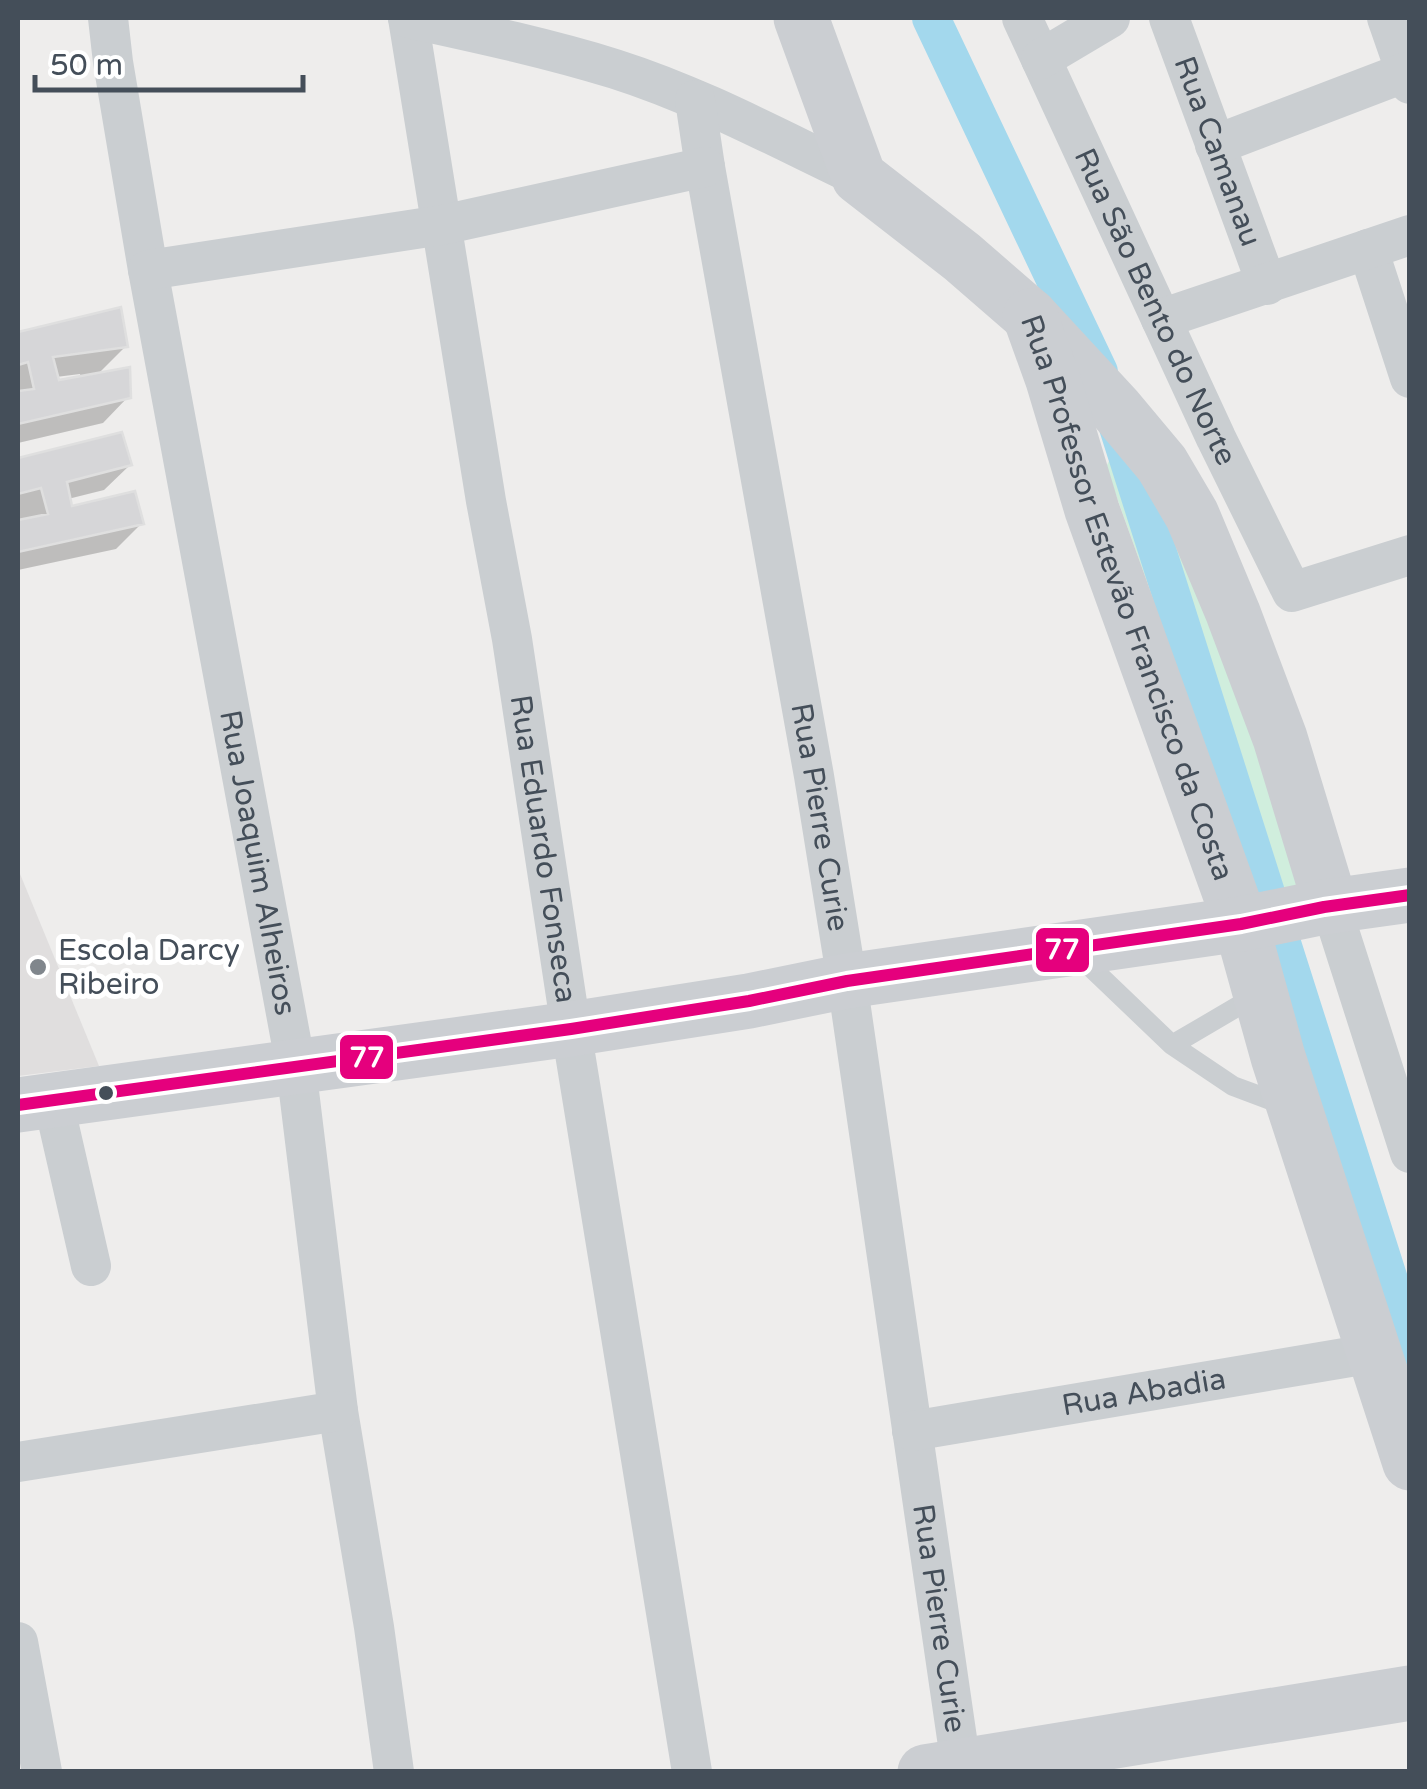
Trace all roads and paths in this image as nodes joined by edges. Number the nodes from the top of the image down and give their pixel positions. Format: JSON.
{"nodes":[{"id":1,"x":108,"y":18,"type":"edge"},
{"id":2,"x":408,"y":18,"type":"edge"},
{"id":3,"x":801,"y":18,"type":"edge"},
{"id":4,"x":1022,"y":18,"type":"edge"},
{"id":5,"x":1110,"y":18,"type":"edge"},
{"id":6,"x":1169,"y":18,"type":"edge"},
{"id":7,"x":1387,"y":18,"type":"edge"},
{"id":8,"x":1041,"y":59,"type":"junction"},
{"id":9,"x":1408,"y":78,"type":"edge"},
{"id":10,"x":695,"y":100,"type":"junction"},
{"id":11,"x":1215,"y":145,"type":"junction"},
{"id":12,"x":705,"y":167,"type":"junction"},
{"id":13,"x":860,"y":177,"type":"junction"},
{"id":14,"x":442,"y":225,"type":"junction"},
{"id":15,"x":1410,"y":236,"type":"edge"},
{"id":16,"x":1368,"y":249,"type":"junction"},
{"id":17,"x":148,"y":270,"type":"junction"},
{"id":18,"x":1267,"y":285,"type":"junction"},
{"id":19,"x":1161,"y":319,"type":"junction"},
{"id":20,"x":1410,"y":378,"type":"edge"},
{"id":21,"x":1081,"y":381,"type":"junction"},
{"id":22,"x":1410,"y":556,"type":"edge"},
{"id":23,"x":1410,"y":895,"type":"edge"},
{"id":24,"x":1328,"y":907,"type":"junction"},
{"id":25,"x":1244,"y":923,"type":"junction"},
{"id":26,"x":1071,"y":948,"type":"junction"},
{"id":27,"x":847,"y":981,"type":"junction"},
{"id":28,"x":1260,"y":993,"type":"junction"},
{"id":29,"x":571,"y":1029,"type":"junction"},
{"id":30,"x":1172,"y":1045,"type":"junction"},
{"id":31,"x":296,"y":1067,"type":"junction"},
{"id":32,"x":36,"y":1102,"type":"edge"},
{"id":33,"x":1296,"y":1110,"type":"junction"},
{"id":34,"x":1410,"y":1154,"type":"edge"},
{"id":35,"x":91,"y":1266,"type":"dead end"},
{"id":36,"x":1374,"y":1353,"type":"junction"},
{"id":37,"x":338,"y":1411,"type":"junction"},
{"id":38,"x":912,"y":1431,"type":"junction"},
{"id":39,"x":18,"y":1462,"type":"edge"},
{"id":40,"x":1410,"y":1463,"type":"edge"},
{"id":41,"x":18,"y":1642,"type":"edge"},
{"id":42,"x":1410,"y":1693,"type":"edge"},
{"id":43,"x":943,"y":1769,"type":"edge"},
{"id":44,"x":42,"y":1772,"type":"edge"},
{"id":45,"x":394,"y":1772,"type":"edge"},
{"id":46,"x":692,"y":1772,"type":"edge"}],
"edges":[{"from":1,"to":17,"type":"street","name":"Rua Joaquim Alheiros"},
{"from":2,"to":10,"type":"street"},
{"from":2,"to":14,"type":"street","name":"Rua Eduardo Fonseca"},
{"from":3,"to":13,"type":"street"},
{"from":4,"to":8,"type":"street","name":"Rua São Bento do Norte"},
{"from":5,"to":8,"type":"street"},
{"from":6,"to":11,"type":"street","name":"Rua Camanau"},
{"from":7,"to":9,"type":"street"},
{"from":8,"to":19,"type":"street","name":"Rua São Bento do Norte"},
{"from":9,"to":11,"type":"street"},
{"from":10,"to":12,"type":"street","name":"Rua Pierre Curie"},
{"from":10,"to":13,"type":"street"},
{"from":11,"to":18,"type":"street","name":"Rua Camanau"},
{"from":12,"to":14,"type":"street"},
{"from":12,"to":27,"type":"street","name":"Rua Pierre Curie"},
{"from":13,"to":21,"type":"street","name":"Rua Professor Estevão Francisco da Costa"},
{"from":14,"to":17,"type":"street"},
{"from":14,"to":29,"type":"street","name":"Rua Eduardo Fonseca"},
{"from":15,"to":16,"type":"street"},
{"from":16,"to":18,"type":"street"},
{"from":16,"to":20,"type":"street"},
{"from":17,"to":31,"type":"street","name":"Rua Joaquim Alheiros"},
{"from":18,"to":19,"type":"street"},
{"from":19,"to":22,"type":"street","name":"Rua São Bento do Norte"},
{"from":21,"to":24,"type":"street","name":"Rua Professor Estevão Francisco da Costa"},
{"from":21,"to":25,"type":"street","name":"Rua Professor Estevão Francisco da Costa"},
{"from":23,"to":24,"type":"street"},
{"from":24,"to":25,"type":"street"},
{"from":24,"to":34,"type":"street"},
{"from":25,"to":26,"type":"street"},
{"from":25,"to":28,"type":"street","name":"Rua Professor Estevão Francisco da Costa"},
{"from":26,"to":27,"type":"street"},
{"from":26,"to":30,"type":"lane"},
{"from":27,"to":29,"type":"street"},
{"from":27,"to":38,"type":"street","name":"Rua Pierre Curie"},
{"from":28,"to":30,"type":"lane"},
{"from":28,"to":33,"type":"street","name":"Rua Professor Estevão Francisco da Costa"},
{"from":29,"to":31,"type":"street"},
{"from":29,"to":46,"type":"street","name":"Rua Eduardo Fonseca"},
{"from":30,"to":33,"type":"lane"},
{"from":31,"to":32,"type":"street"},
{"from":31,"to":37,"type":"street","name":"Rua Joaquim Alheiros"},
{"from":32,"to":35,"type":"street"},
{"from":33,"to":36,"type":"street","name":"Rua Professor Estevão Francisco da Costa"},
{"from":36,"to":38,"type":"street","name":"Rua Abadia"},
{"from":36,"to":40,"type":"street","name":"Rua Professor Estevão Francisco da Costa"},
{"from":37,"to":39,"type":"street"},
{"from":37,"to":45,"type":"street","name":"Rua Joaquim Alheiros"},
{"from":38,"to":43,"type":"street","name":"Rua Pierre Curie"},
{"from":41,"to":44,"type":"street"},
{"from":42,"to":43,"type":"street"}]}
